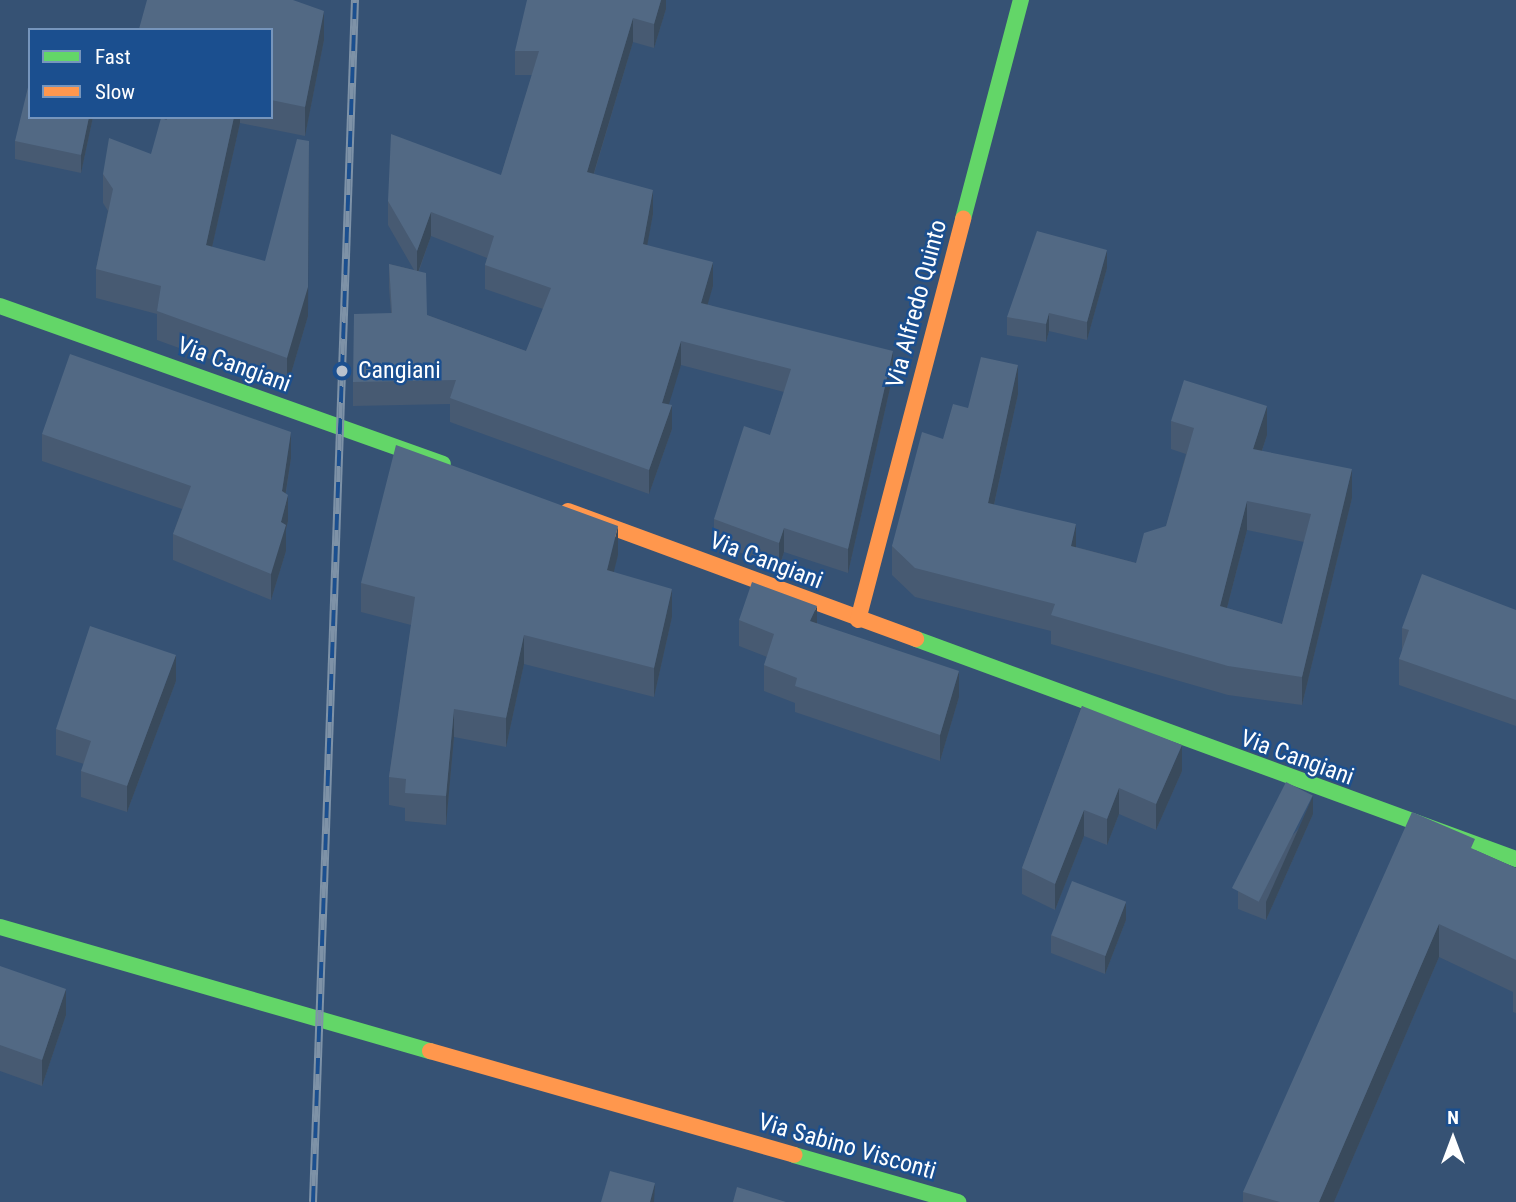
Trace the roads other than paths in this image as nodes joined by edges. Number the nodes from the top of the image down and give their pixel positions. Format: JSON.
{"nodes":[{"id":1,"x":1021,"y":0,"type":"edge"},
{"id":2,"x":0,"y":306,"type":"edge"},
{"id":3,"x":467,"y":472,"type":"edge"},
{"id":4,"x":545,"y":502,"type":"edge"},
{"id":5,"x":858,"y":620,"type":"junction"},
{"id":6,"x":1516,"y":859,"type":"edge"},
{"id":7,"x":0,"y":927,"type":"edge"},
{"id":8,"x":958,"y":1202,"type":"edge"}],
"edges":[{"from":1,"to":5,"type":"street","name":"Via Alfredo Quinto"},
{"from":2,"to":3,"type":"street","name":"Via Cangiani"},
{"from":4,"to":5,"type":"street","name":"Via Cangiani"},
{"from":5,"to":6,"type":"street","name":"Via Cangiani"},
{"from":7,"to":8,"type":"street","name":"Via Sabino Visconti"}]}
